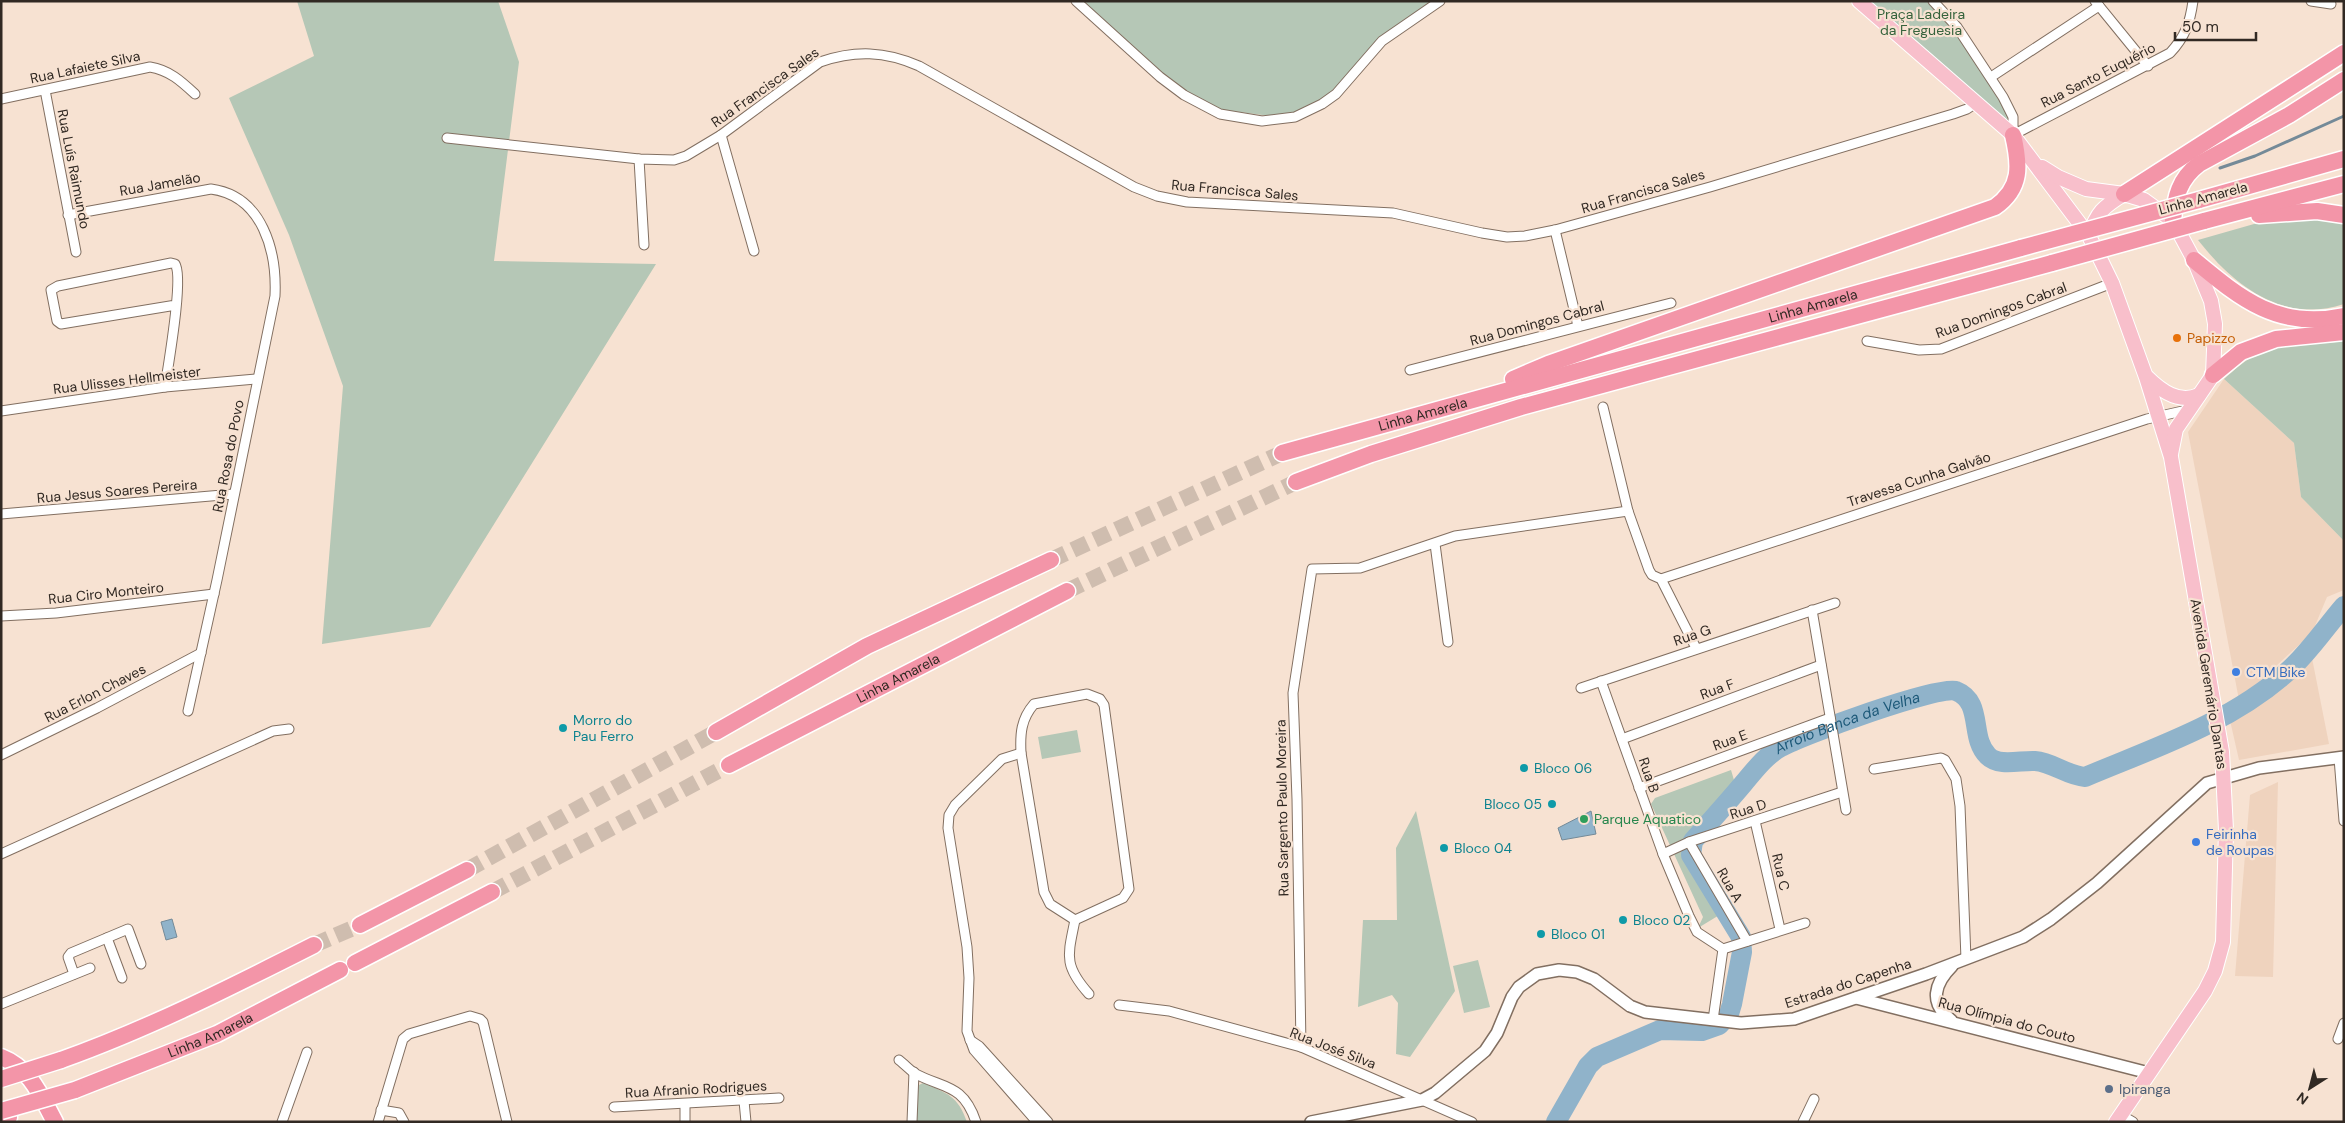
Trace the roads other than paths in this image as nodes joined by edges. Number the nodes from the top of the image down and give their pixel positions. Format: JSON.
{"nodes":[{"id":1,"x":1076,"y":1,"type":"edge"},
{"id":2,"x":1440,"y":1,"type":"edge"},
{"id":3,"x":1849,"y":1,"type":"edge"},
{"id":4,"x":1933,"y":1,"type":"edge"},
{"id":5,"x":2193,"y":1,"type":"edge"},
{"id":6,"x":2311,"y":1,"type":"edge"},
{"id":7,"x":2097,"y":4,"type":"edge"},
{"id":8,"x":2331,"y":4,"type":"dead end"},
{"id":9,"x":1864,"y":6,"type":"edge"},
{"id":10,"x":2344,"y":53,"type":"edge"},
{"id":11,"x":2148,"y":66,"type":"junction"},
{"id":12,"x":1991,"y":77,"type":"junction"},
{"id":13,"x":2344,"y":80,"type":"edge"},
{"id":14,"x":45,"y":90,"type":"junction"},
{"id":15,"x":195,"y":94,"type":"dead end"},
{"id":16,"x":1,"y":99,"type":"edge"},
{"id":17,"x":1976,"y":103,"type":"junction"},
{"id":18,"x":721,"y":135,"type":"junction"},
{"id":19,"x":2013,"y":135,"type":"junction"},
{"id":20,"x":447,"y":138,"type":"dead end"},
{"id":21,"x":639,"y":159,"type":"junction"},
{"id":22,"x":2344,"y":159,"type":"edge"},
{"id":23,"x":2033,"y":161,"type":"junction"},
{"id":24,"x":2344,"y":184,"type":"edge"},
{"id":25,"x":2124,"y":194,"type":"junction"},
{"id":26,"x":252,"y":210,"type":"joint"},
{"id":27,"x":68,"y":215,"type":"junction"},
{"id":28,"x":2344,"y":215,"type":"edge"},
{"id":29,"x":2220,"y":218,"type":"junction"},
{"id":30,"x":2173,"y":221,"type":"junction"},
{"id":31,"x":1555,"y":230,"type":"junction"},
{"id":32,"x":2089,"y":236,"type":"junction"},
{"id":33,"x":644,"y":245,"type":"dead end"},
{"id":34,"x":754,"y":251,"type":"dead end"},
{"id":35,"x":76,"y":252,"type":"dead end"},
{"id":36,"x":2194,"y":260,"type":"junction"},
{"id":37,"x":2112,"y":283,"type":"junction"},
{"id":38,"x":1671,"y":303,"type":"dead end"},
{"id":39,"x":176,"y":305,"type":"junction"},
{"id":40,"x":2344,"y":316,"type":"edge"},
{"id":41,"x":1578,"y":326,"type":"junction"},
{"id":42,"x":2344,"y":332,"type":"edge"},
{"id":43,"x":1866,"y":341,"type":"dead end"},
{"id":44,"x":1410,"y":370,"type":"dead end"},
{"id":45,"x":2213,"y":375,"type":"junction"},
{"id":46,"x":2146,"y":377,"type":"junction"},
{"id":47,"x":256,"y":379,"type":"junction"},
{"id":48,"x":165,"y":387,"type":"junction"},
{"id":49,"x":2199,"y":395,"type":"junction"},
{"id":50,"x":1459,"y":403,"type":"junction"},
{"id":51,"x":1603,"y":407,"type":"dead end"},
{"id":52,"x":1,"y":410,"type":"edge"},
{"id":53,"x":2187,"y":410,"type":"junction"},
{"id":54,"x":2159,"y":417,"type":"junction"},
{"id":55,"x":1282,"y":453,"type":"tunnel mouth"},
{"id":56,"x":2171,"y":457,"type":"junction"},
{"id":57,"x":1296,"y":482,"type":"tunnel mouth"},
{"id":58,"x":234,"y":494,"type":"junction"},
{"id":59,"x":1628,"y":511,"type":"junction"},
{"id":60,"x":1,"y":514,"type":"edge"},
{"id":61,"x":1435,"y":544,"type":"junction"},
{"id":62,"x":1051,"y":560,"type":"tunnel mouth"},
{"id":63,"x":1661,"y":579,"type":"junction"},
{"id":64,"x":1067,"y":592,"type":"tunnel mouth"},
{"id":65,"x":214,"y":594,"type":"junction"},
{"id":66,"x":1835,"y":603,"type":"dead end"},
{"id":67,"x":1812,"y":610,"type":"junction"},
{"id":68,"x":2,"y":619,"type":"edge"},
{"id":69,"x":1448,"y":642,"type":"dead end"},
{"id":70,"x":1696,"y":648,"type":"junction"},
{"id":71,"x":201,"y":653,"type":"junction"},
{"id":72,"x":1821,"y":665,"type":"junction"},
{"id":73,"x":1601,"y":681,"type":"junction"},
{"id":74,"x":1581,"y":688,"type":"dead end"},
{"id":75,"x":188,"y":711,"type":"dead end"},
{"id":76,"x":1830,"y":718,"type":"junction"},
{"id":77,"x":289,"y":729,"type":"dead end"},
{"id":78,"x":716,"y":732,"type":"tunnel mouth"},
{"id":79,"x":1622,"y":739,"type":"junction"},
{"id":80,"x":1021,"y":753,"type":"junction"},
{"id":81,"x":1,"y":755,"type":"edge"},
{"id":82,"x":2341,"y":758,"type":"edge"},
{"id":83,"x":729,"y":765,"type":"tunnel mouth"},
{"id":84,"x":1874,"y":769,"type":"dead end"},
{"id":85,"x":2224,"y":777,"type":"junction"},
{"id":86,"x":1639,"y":788,"type":"junction"},
{"id":87,"x":1842,"y":792,"type":"junction"},
{"id":88,"x":1846,"y":810,"type":"dead end"},
{"id":89,"x":1755,"y":821,"type":"junction"},
{"id":90,"x":2344,"y":821,"type":"edge"},
{"id":91,"x":1689,"y":842,"type":"junction"},
{"id":92,"x":1,"y":854,"type":"edge"},
{"id":93,"x":1663,"y":854,"type":"junction"},
{"id":94,"x":467,"y":870,"type":"tunnel mouth"},
{"id":95,"x":492,"y":892,"type":"tunnel mouth"},
{"id":96,"x":1074,"y":920,"type":"junction"},
{"id":97,"x":1805,"y":923,"type":"dead end"},
{"id":98,"x":360,"y":925,"type":"tunnel mouth"},
{"id":99,"x":1780,"y":929,"type":"junction"},
{"id":100,"x":108,"y":938,"type":"junction"},
{"id":101,"x":1745,"y":942,"type":"junction"},
{"id":102,"x":314,"y":945,"type":"tunnel mouth"},
{"id":103,"x":1727,"y":947,"type":"junction"},
{"id":104,"x":1966,"y":959,"type":"junction"},
{"id":105,"x":1955,"y":963,"type":"junction"},
{"id":106,"x":141,"y":964,"type":"dead end"},
{"id":107,"x":90,"y":968,"type":"dead end"},
{"id":108,"x":74,"y":974,"type":"junction"},
{"id":109,"x":122,"y":978,"type":"dead end"},
{"id":110,"x":1089,"y":994,"type":"dead end"},
{"id":111,"x":1856,"y":998,"type":"junction"},
{"id":112,"x":1,"y":1004,"type":"edge"},
{"id":113,"x":1119,"y":1005,"type":"dead end"},
{"id":114,"x":1713,"y":1020,"type":"junction"},
{"id":115,"x":1953,"y":1022,"type":"junction"},
{"id":116,"x":2344,"y":1023,"type":"edge"},
{"id":117,"x":2338,"y":1039,"type":"dead end"},
{"id":118,"x":1301,"y":1048,"type":"junction"},
{"id":119,"x":307,"y":1052,"type":"dead end"},
{"id":120,"x":1,"y":1057,"type":"edge"},
{"id":121,"x":899,"y":1060,"type":"dead end"},
{"id":122,"x":914,"y":1072,"type":"junction"},
{"id":123,"x":2149,"y":1073,"type":"junction"},
{"id":124,"x":1,"y":1079,"type":"edge"},
{"id":125,"x":1007,"y":1082,"type":"junction"},
{"id":126,"x":779,"y":1098,"type":"dead end"},
{"id":127,"x":1814,"y":1099,"type":"dead end"},
{"id":128,"x":1422,"y":1100,"type":"junction"},
{"id":129,"x":744,"y":1101,"type":"junction"},
{"id":130,"x":685,"y":1104,"type":"junction"},
{"id":131,"x":614,"y":1107,"type":"dead end"},
{"id":132,"x":381,"y":1110,"type":"junction"},
{"id":133,"x":7,"y":1117,"type":"edge"},
{"id":134,"x":1356,"y":1118,"type":"edge"},
{"id":135,"x":2123,"y":1119,"type":"edge"},
{"id":136,"x":54,"y":1122,"type":"edge"},
{"id":137,"x":282,"y":1122,"type":"edge"},
{"id":138,"x":378,"y":1122,"type":"edge"},
{"id":139,"x":404,"y":1122,"type":"edge"},
{"id":140,"x":507,"y":1122,"type":"edge"},
{"id":141,"x":685,"y":1122,"type":"edge"},
{"id":142,"x":746,"y":1122,"type":"edge"},
{"id":143,"x":912,"y":1122,"type":"edge"},
{"id":144,"x":976,"y":1122,"type":"edge"},
{"id":145,"x":1037,"y":1122,"type":"edge"},
{"id":146,"x":1048,"y":1122,"type":"edge"},
{"id":147,"x":1311,"y":1122,"type":"edge"},
{"id":148,"x":1472,"y":1122,"type":"edge"},
{"id":149,"x":1803,"y":1122,"type":"edge"}],
"edges":[{"from":1,"to":2,"type":"street"},
{"from":3,"to":9,"type":"street"},
{"from":4,"to":12,"type":"street"},
{"from":5,"to":11,"type":"street","name":"Rua Santo Euquério"},
{"from":6,"to":8,"type":"street"},
{"from":7,"to":11,"type":"street"},
{"from":7,"to":12,"type":"street"},
{"from":9,"to":17,"type":"main road","name":"Avenida Geremário Dantas"},
{"from":10,"to":25,"type":"highway"},
{"from":11,"to":19,"type":"street","name":"Rua Santo Euquério"},
{"from":12,"to":19,"type":"street"},
{"from":13,"to":30,"type":"highway"},
{"from":14,"to":15,"type":"street","name":"Rua Lafaiete Silva"},
{"from":14,"to":16,"type":"street","name":"Rua Lafaiete Silva"},
{"from":14,"to":27,"type":"street","name":"Rua Luís Raimundo"},
{"from":17,"to":19,"type":"main road","name":"Avenida Geremário Dantas"},
{"from":17,"to":31,"type":"street","name":"Rua Francisca Sales"},
{"from":18,"to":21,"type":"street","name":"Rua Francisca Sales"},
{"from":18,"to":31,"type":"street","name":"Rua Francisca Sales"},
{"from":18,"to":34,"type":"street"},
{"from":19,"to":23,"type":"main road","name":"Avenida Geremário Dantas"},
{"from":19,"to":50,"type":"highway"},
{"from":20,"to":21,"type":"street","name":"Rua Francisca Sales"},
{"from":21,"to":33,"type":"street"},
{"from":22,"to":50,"type":"highway","name":"Linha Amarela","bridge":true},
{"from":23,"to":25,"type":"main road","name":"Avenida Geremário Dantas"},
{"from":23,"to":32,"type":"main road","name":"Avenida Geremário Dantas"},
{"from":24,"to":29,"type":"highway","name":"Linha Amarela"},
{"from":25,"to":30,"type":"main road","name":"Avenida Geremário Dantas"},
{"from":25,"to":32,"type":"main road"},
{"from":26,"to":27,"type":"street","name":"Rua Jamelão"},
{"from":26,"to":47,"type":"street","name":"Rua Rosa do Povo"},
{"from":27,"to":35,"type":"street","name":"Rua Luís Raimundo"},
{"from":28,"to":29,"type":"highway"},
{"from":29,"to":57,"type":"highway","name":"Linha Amarela","bridge":true},
{"from":30,"to":36,"type":"main road","name":"Avenida Geremário Dantas"},
{"from":31,"to":41,"type":"street"},
{"from":32,"to":37,"type":"main road","name":"Avenida Geremário Dantas"},
{"from":36,"to":40,"type":"highway"},
{"from":36,"to":45,"type":"main road","name":"Avenida Geremário Dantas"},
{"from":37,"to":43,"type":"street","name":"Rua Domingos Cabral"},
{"from":37,"to":46,"type":"main road","name":"Avenida Geremário Dantas"},
{"from":38,"to":41,"type":"street","name":"Rua Domingos Cabral"},
{"from":39,"to":39,"type":"street"},
{"from":39,"to":48,"type":"street"},
{"from":41,"to":44,"type":"street","name":"Rua Domingos Cabral"},
{"from":42,"to":45,"type":"highway"},
{"from":45,"to":49,"type":"main road","name":"Avenida Geremário Dantas"},
{"from":46,"to":49,"type":"main road"},
{"from":46,"to":54,"type":"main road","name":"Avenida Geremário Dantas"},
{"from":47,"to":48,"type":"street","name":"Rua Ulisses Hellmeister"},
{"from":47,"to":58,"type":"street","name":"Rua Rosa do Povo"},
{"from":48,"to":52,"type":"street","name":"Rua Ulisses Hellmeister"},
{"from":49,"to":53,"type":"main road","name":"Avenida Geremário Dantas"},
{"from":50,"to":55,"type":"highway","name":"Linha Amarela"},
{"from":51,"to":59,"type":"street"},
{"from":53,"to":54,"type":"street","name":"Travessa Cunha Galvão"},
{"from":53,"to":56,"type":"main road","name":"Avenida Geremário Dantas"},
{"from":54,"to":56,"type":"main road","name":"Avenida Geremário Dantas"},
{"from":54,"to":63,"type":"street","name":"Travessa Cunha Galvão"},
{"from":56,"to":85,"type":"main road","name":"Avenida Geremário Dantas"},
{"from":58,"to":60,"type":"street","name":"Rua Jesus Soares Pereira"},
{"from":58,"to":65,"type":"street","name":"Rua Rosa do Povo"},
{"from":59,"to":61,"type":"street"},
{"from":59,"to":63,"type":"street"},
{"from":61,"to":69,"type":"street"},
{"from":61,"to":118,"type":"street","name":"Rua Sargento Paulo Moreira"},
{"from":62,"to":78,"type":"highway"},
{"from":63,"to":70,"type":"street"},
{"from":64,"to":83,"type":"highway","name":"Linha Amarela"},
{"from":65,"to":68,"type":"street","name":"Rua Ciro Monteiro"},
{"from":65,"to":71,"type":"street","name":"Rua Rosa do Povo"},
{"from":66,"to":67,"type":"street","name":"Rua G"},
{"from":67,"to":70,"type":"street","name":"Rua G"},
{"from":67,"to":72,"type":"street"},
{"from":70,"to":73,"type":"street","name":"Rua G"},
{"from":71,"to":75,"type":"street","name":"Rua Rosa do Povo"},
{"from":71,"to":81,"type":"street","name":"Rua Erlon Chaves"},
{"from":72,"to":76,"type":"street"},
{"from":72,"to":79,"type":"street","name":"Rua F"},
{"from":73,"to":74,"type":"street","name":"Rua G"},
{"from":73,"to":79,"type":"street","name":"Rua B"},
{"from":76,"to":86,"type":"street","name":"Rua E"},
{"from":76,"to":87,"type":"street"},
{"from":77,"to":92,"type":"street"},
{"from":79,"to":86,"type":"street","name":"Rua B"},
{"from":80,"to":96,"type":"street"},
{"from":80,"to":96,"type":"street"},
{"from":80,"to":125,"type":"street"},
{"from":82,"to":85,"type":"street","name":"Estrada do Capenha"},
{"from":82,"to":90,"type":"street"},
{"from":84,"to":104,"type":"street"},
{"from":85,"to":104,"type":"street","name":"Estrada do Capenha"},
{"from":85,"to":123,"type":"main road","name":"Avenida Geremário Dantas"},
{"from":86,"to":93,"type":"street","name":"Rua B"},
{"from":87,"to":88,"type":"street"},
{"from":87,"to":89,"type":"street","name":"Rua D"},
{"from":89,"to":91,"type":"street","name":"Rua D"},
{"from":89,"to":99,"type":"street","name":"Rua C"},
{"from":91,"to":93,"type":"street","name":"Rua D"},
{"from":91,"to":101,"type":"street","name":"Rua A"},
{"from":93,"to":103,"type":"street","name":"Rua B"},
{"from":94,"to":98,"type":"highway"},
{"from":95,"to":133,"type":"highway","name":"Linha Amarela","bridge":true},
{"from":96,"to":110,"type":"street"},
{"from":97,"to":99,"type":"street"},
{"from":99,"to":101,"type":"street"},
{"from":100,"to":106,"type":"street"},
{"from":100,"to":108,"type":"street"},
{"from":100,"to":109,"type":"street"},
{"from":101,"to":103,"type":"street"},
{"from":102,"to":124,"type":"highway","bridge":true},
{"from":103,"to":114,"type":"street"},
{"from":104,"to":105,"type":"street","name":"Estrada do Capenha"},
{"from":105,"to":111,"type":"street","name":"Estrada do Capenha"},
{"from":105,"to":115,"type":"street"},
{"from":107,"to":108,"type":"street"},
{"from":108,"to":112,"type":"street"},
{"from":111,"to":114,"type":"street","name":"Estrada do Capenha"},
{"from":111,"to":115,"type":"street","name":"Rua Olímpia do Couto"},
{"from":113,"to":118,"type":"street","name":"Rua José Silva"},
{"from":114,"to":128,"type":"street","name":"Estrada do Capenha"},
{"from":115,"to":123,"type":"street","name":"Rua Olímpia do Couto"},
{"from":116,"to":117,"type":"street"},
{"from":118,"to":128,"type":"street","name":"Rua José Silva"},
{"from":119,"to":137,"type":"street"},
{"from":120,"to":136,"type":"highway"},
{"from":121,"to":122,"type":"street"},
{"from":122,"to":143,"type":"street"},
{"from":122,"to":144,"type":"street"},
{"from":123,"to":135,"type":"main road","name":"Avenida Geremário Dantas"},
{"from":125,"to":145,"type":"street"},
{"from":125,"to":146,"type":"street"},
{"from":126,"to":129,"type":"street","name":"Rua Afranio Rodrigues"},
{"from":127,"to":149,"type":"street"},
{"from":128,"to":134,"type":"street","name":"Estrada do Capenha"},
{"from":128,"to":148,"type":"street","name":"Rua José Silva"},
{"from":129,"to":130,"type":"street","name":"Rua Afranio Rodrigues"},
{"from":129,"to":142,"type":"street"},
{"from":130,"to":131,"type":"street","name":"Rua Afranio Rodrigues"},
{"from":130,"to":141,"type":"street"},
{"from":132,"to":138,"type":"street"},
{"from":132,"to":139,"type":"street"},
{"from":132,"to":140,"type":"street"},
{"from":134,"to":147,"type":"street","name":"Estrada do Capenha"}]}
